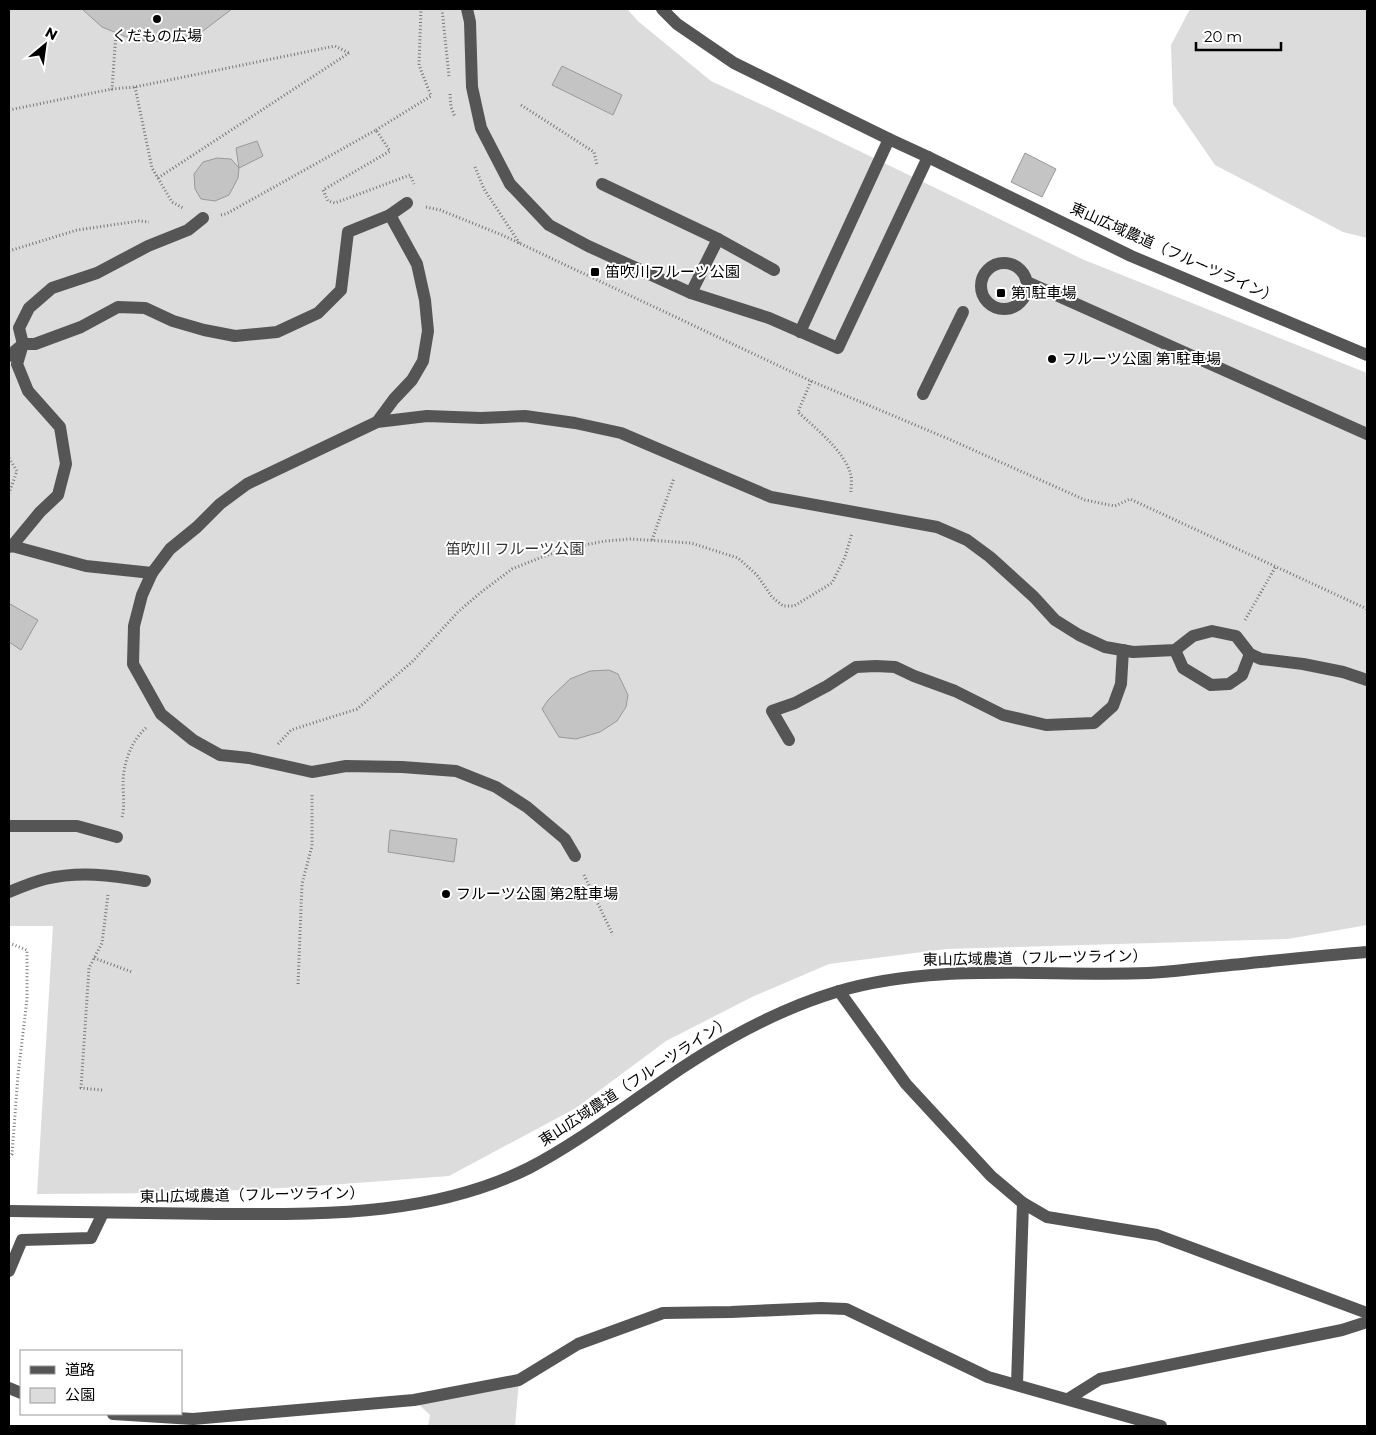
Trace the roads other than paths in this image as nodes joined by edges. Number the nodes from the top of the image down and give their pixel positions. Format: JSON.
{"nodes":[{"id":1,"x":467,"y":9,"type":"edge"},
{"id":2,"x":662,"y":9,"type":"edge"},
{"id":3,"x":889,"y":139,"type":"junction"},
{"id":4,"x":928,"y":157,"type":"junction"},
{"id":5,"x":602,"y":184,"type":"road end"},
{"id":6,"x":407,"y":204,"type":"road end"},
{"id":7,"x":390,"y":215,"type":"junction"},
{"id":8,"x":203,"y":218,"type":"road end"},
{"id":9,"x":718,"y":240,"type":"junction"},
{"id":10,"x":774,"y":270,"type":"dead end"},
{"id":11,"x":1027,"y":282,"type":"dead end"},
{"id":12,"x":691,"y":292,"type":"junction"},
{"id":13,"x":963,"y":312,"type":"dead end"},
{"id":14,"x":800,"y":332,"type":"junction"},
{"id":15,"x":23,"y":344,"type":"junction"},
{"id":16,"x":1367,"y":355,"type":"edge"},
{"id":17,"x":9,"y":356,"type":"edge"},
{"id":18,"x":923,"y":394,"type":"dead end"},
{"id":19,"x":377,"y":422,"type":"junction"},
{"id":20,"x":1367,"y":434,"type":"edge"},
{"id":21,"x":11,"y":546,"type":"edge"},
{"id":22,"x":152,"y":574,"type":"junction"},
{"id":23,"x":1122,"y":650,"type":"junction"},
{"id":24,"x":1175,"y":650,"type":"junction"},
{"id":25,"x":1250,"y":654,"type":"junction"},
{"id":26,"x":1367,"y":680,"type":"edge"},
{"id":27,"x":789,"y":740,"type":"dead end"},
{"id":28,"x":9,"y":826,"type":"edge"},
{"id":29,"x":117,"y":837,"type":"road end"},
{"id":30,"x":575,"y":856,"type":"road end"},
{"id":31,"x":145,"y":881,"type":"dead end"},
{"id":32,"x":9,"y":892,"type":"edge"},
{"id":33,"x":1367,"y":952,"type":"edge"},
{"id":34,"x":839,"y":990,"type":"junction"},
{"id":35,"x":1023,"y":1203,"type":"junction"},
{"id":36,"x":9,"y":1211,"type":"edge"},
{"id":37,"x":103,"y":1213,"type":"junction"},
{"id":38,"x":9,"y":1271,"type":"edge"},
{"id":39,"x":1367,"y":1313,"type":"edge"},
{"id":40,"x":1367,"y":1322,"type":"edge"},
{"id":41,"x":1017,"y":1384,"type":"junction"},
{"id":42,"x":1068,"y":1399,"type":"junction"},
{"id":43,"x":129,"y":1415,"type":"edge"},
{"id":44,"x":1160,"y":1426,"type":"edge"}],
"edges":[{"from":1,"to":12,"type":"street"},
{"from":2,"to":3,"type":"street","name":"東山広域農道（フルーツライン）"},
{"from":3,"to":4,"type":"street","name":"東山広域農道（フルーツライン）"},
{"from":3,"to":14,"type":"street"},
{"from":4,"to":14,"type":"street"},
{"from":4,"to":16,"type":"street","name":"東山広域農道（フルーツライン）"},
{"from":5,"to":9,"type":"street"},
{"from":6,"to":7,"type":"street"},
{"from":7,"to":15,"type":"street"},
{"from":7,"to":19,"type":"street"},
{"from":8,"to":15,"type":"street"},
{"from":9,"to":10,"type":"street"},
{"from":9,"to":12,"type":"street"},
{"from":11,"to":20,"type":"street"},
{"from":12,"to":14,"type":"street"},
{"from":13,"to":18,"type":"street"},
{"from":15,"to":17,"type":"street"},
{"from":15,"to":21,"type":"street"},
{"from":19,"to":22,"type":"street"},
{"from":19,"to":23,"type":"street"},
{"from":21,"to":22,"type":"street"},
{"from":22,"to":30,"type":"street"},
{"from":23,"to":24,"type":"street"},
{"from":23,"to":27,"type":"street"},
{"from":24,"to":25,"type":"street"},
{"from":24,"to":25,"type":"street"},
{"from":25,"to":26,"type":"street"},
{"from":28,"to":29,"type":"street"},
{"from":31,"to":32,"type":"street"},
{"from":33,"to":34,"type":"street","name":"東山広域農道（フルーツライン）"},
{"from":34,"to":35,"type":"street"},
{"from":34,"to":37,"type":"street","name":"東山広域農道（フルーツライン）"},
{"from":35,"to":39,"type":"street"},
{"from":35,"to":41,"type":"street"},
{"from":36,"to":37,"type":"street","name":"東山広域農道（フルーツライン）"},
{"from":37,"to":38,"type":"street"},
{"from":40,"to":42,"type":"street"},
{"from":41,"to":42,"type":"street"},
{"from":41,"to":43,"type":"street"},
{"from":42,"to":44,"type":"street"}]}
